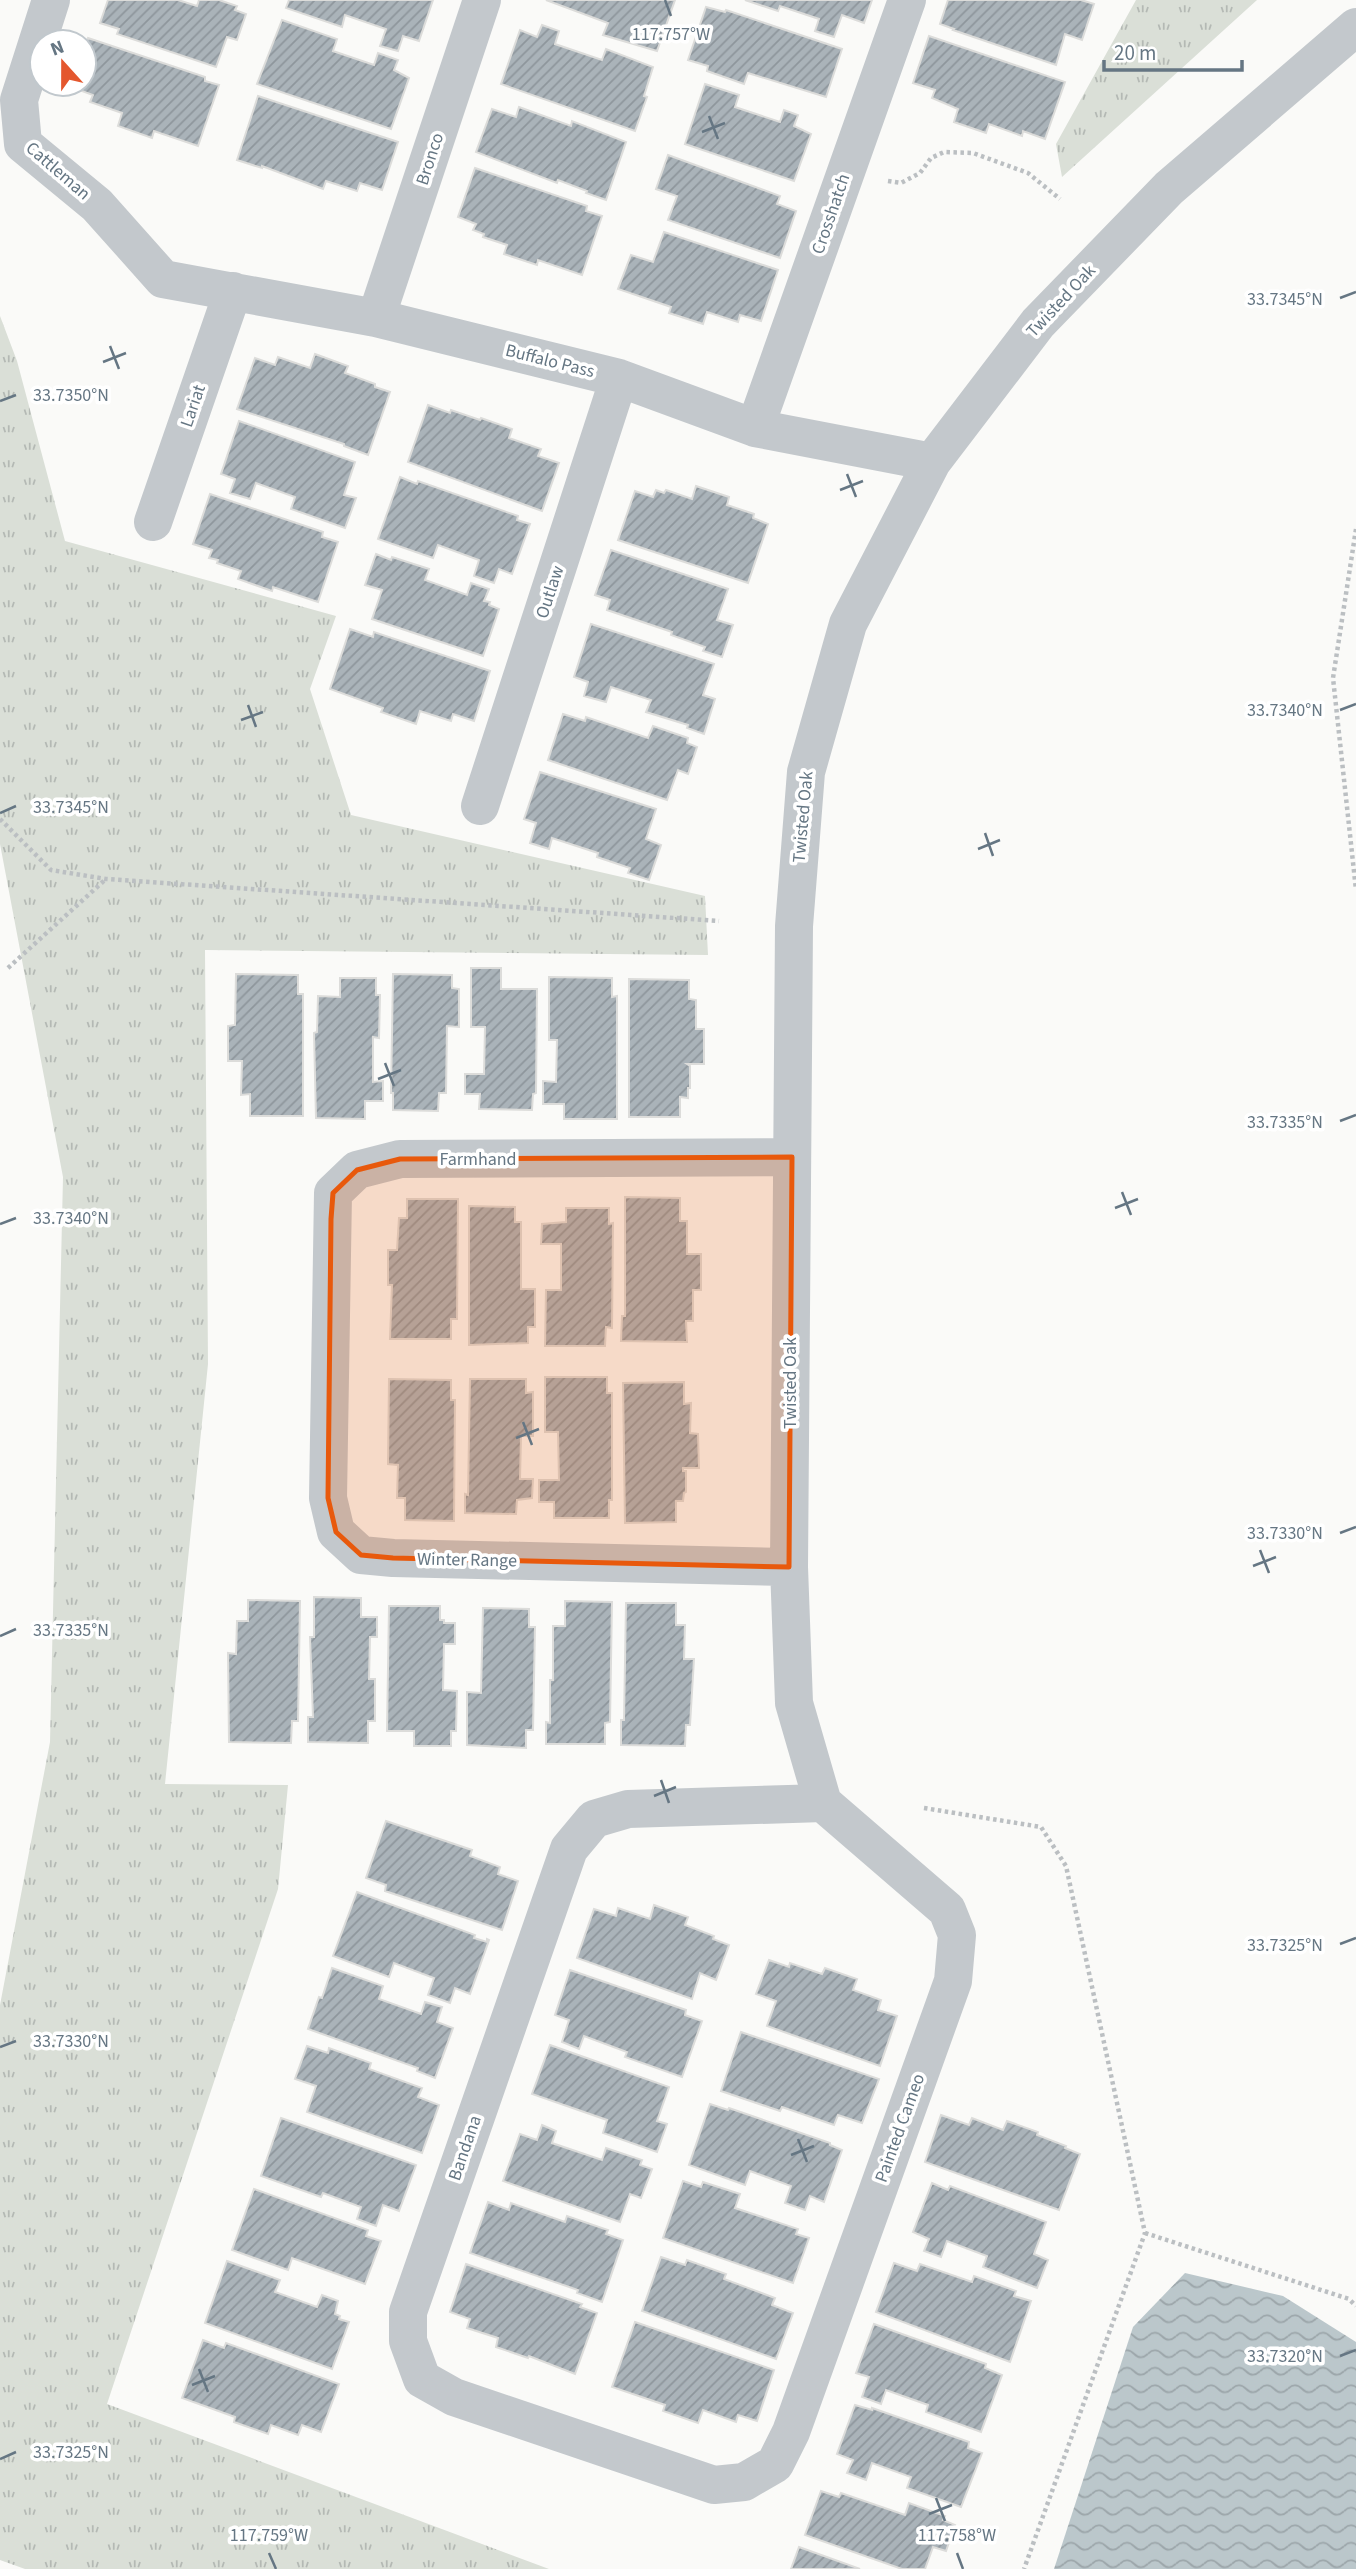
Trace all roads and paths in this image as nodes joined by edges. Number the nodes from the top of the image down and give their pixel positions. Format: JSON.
{"nodes":[{"id":1,"x":51,"y":0,"type":"edge"},
{"id":2,"x":482,"y":0,"type":"edge"},
{"id":3,"x":907,"y":0,"type":"edge"},
{"id":4,"x":1356,"y":27,"type":"edge"},
{"id":5,"x":880,"y":180,"type":"dead end"},
{"id":6,"x":1060,"y":199,"type":"dead end"},
{"id":7,"x":163,"y":279,"type":"joint"},
{"id":8,"x":233,"y":291,"type":"junction"},
{"id":9,"x":376,"y":318,"type":"junction"},
{"id":10,"x":620,"y":378,"type":"junction"},
{"id":11,"x":755,"y":428,"type":"junction"},
{"id":12,"x":932,"y":462,"type":"junction"},
{"id":13,"x":153,"y":522,"type":"dead end"},
{"id":14,"x":1356,"y":529,"type":"edge"},
{"id":15,"x":480,"y":806,"type":"dead end"},
{"id":16,"x":0,"y":819,"type":"edge"},
{"id":17,"x":106,"y":879,"type":"junction"},
{"id":18,"x":1356,"y":890,"type":"edge"},
{"id":19,"x":719,"y":921,"type":"dead end"},
{"id":20,"x":8,"y":968,"type":"dead end"},
{"id":21,"x":792,"y":1157,"type":"junction"},
{"id":22,"x":329,"y":1351,"type":"joint"},
{"id":23,"x":789,"y":1567,"type":"junction"},
{"id":24,"x":823,"y":1803,"type":"junction"},
{"id":25,"x":923,"y":1808,"type":"dead end"},
{"id":26,"x":1145,"y":2233,"type":"junction"},
{"id":27,"x":1356,"y":2306,"type":"edge"},
{"id":28,"x":744,"y":2482,"type":"joint"},
{"id":29,"x":1024,"y":2569,"type":"edge"}],
"edges":[{"from":1,"to":7,"type":"street","name":"Cattleman"},
{"from":2,"to":9,"type":"street","name":"Bronco"},
{"from":3,"to":11,"type":"street","name":"Crosshatch"},
{"from":4,"to":12,"type":"street","name":"Twisted Oak"},
{"from":5,"to":6,"type":"path"},
{"from":7,"to":8,"type":"street","name":"Buffalo Pass"},
{"from":8,"to":9,"type":"street","name":"Buffalo Pass"},
{"from":8,"to":13,"type":"street","name":"Lariat"},
{"from":9,"to":10,"type":"street","name":"Buffalo Pass"},
{"from":10,"to":11,"type":"street","name":"Buffalo Pass"},
{"from":10,"to":15,"type":"street","name":"Outlaw"},
{"from":11,"to":12,"type":"street","name":"Buffalo Pass"},
{"from":12,"to":21,"type":"street","name":"Twisted Oak"},
{"from":14,"to":18,"type":"path"},
{"from":16,"to":17,"type":"path"},
{"from":17,"to":19,"type":"path"},
{"from":17,"to":20,"type":"path"},
{"from":21,"to":22,"type":"street","name":"Farmhand"},
{"from":21,"to":23,"type":"street","name":"Twisted Oak"},
{"from":22,"to":23,"type":"street","name":"Winter Range"},
{"from":23,"to":24,"type":"street","name":"Twisted Oak"},
{"from":24,"to":28,"type":"street","name":"Painted Cameo"},
{"from":24,"to":28,"type":"street","name":"Bandana"},
{"from":25,"to":26,"type":"path"},
{"from":26,"to":27,"type":"path"},
{"from":26,"to":29,"type":"path"}]}
